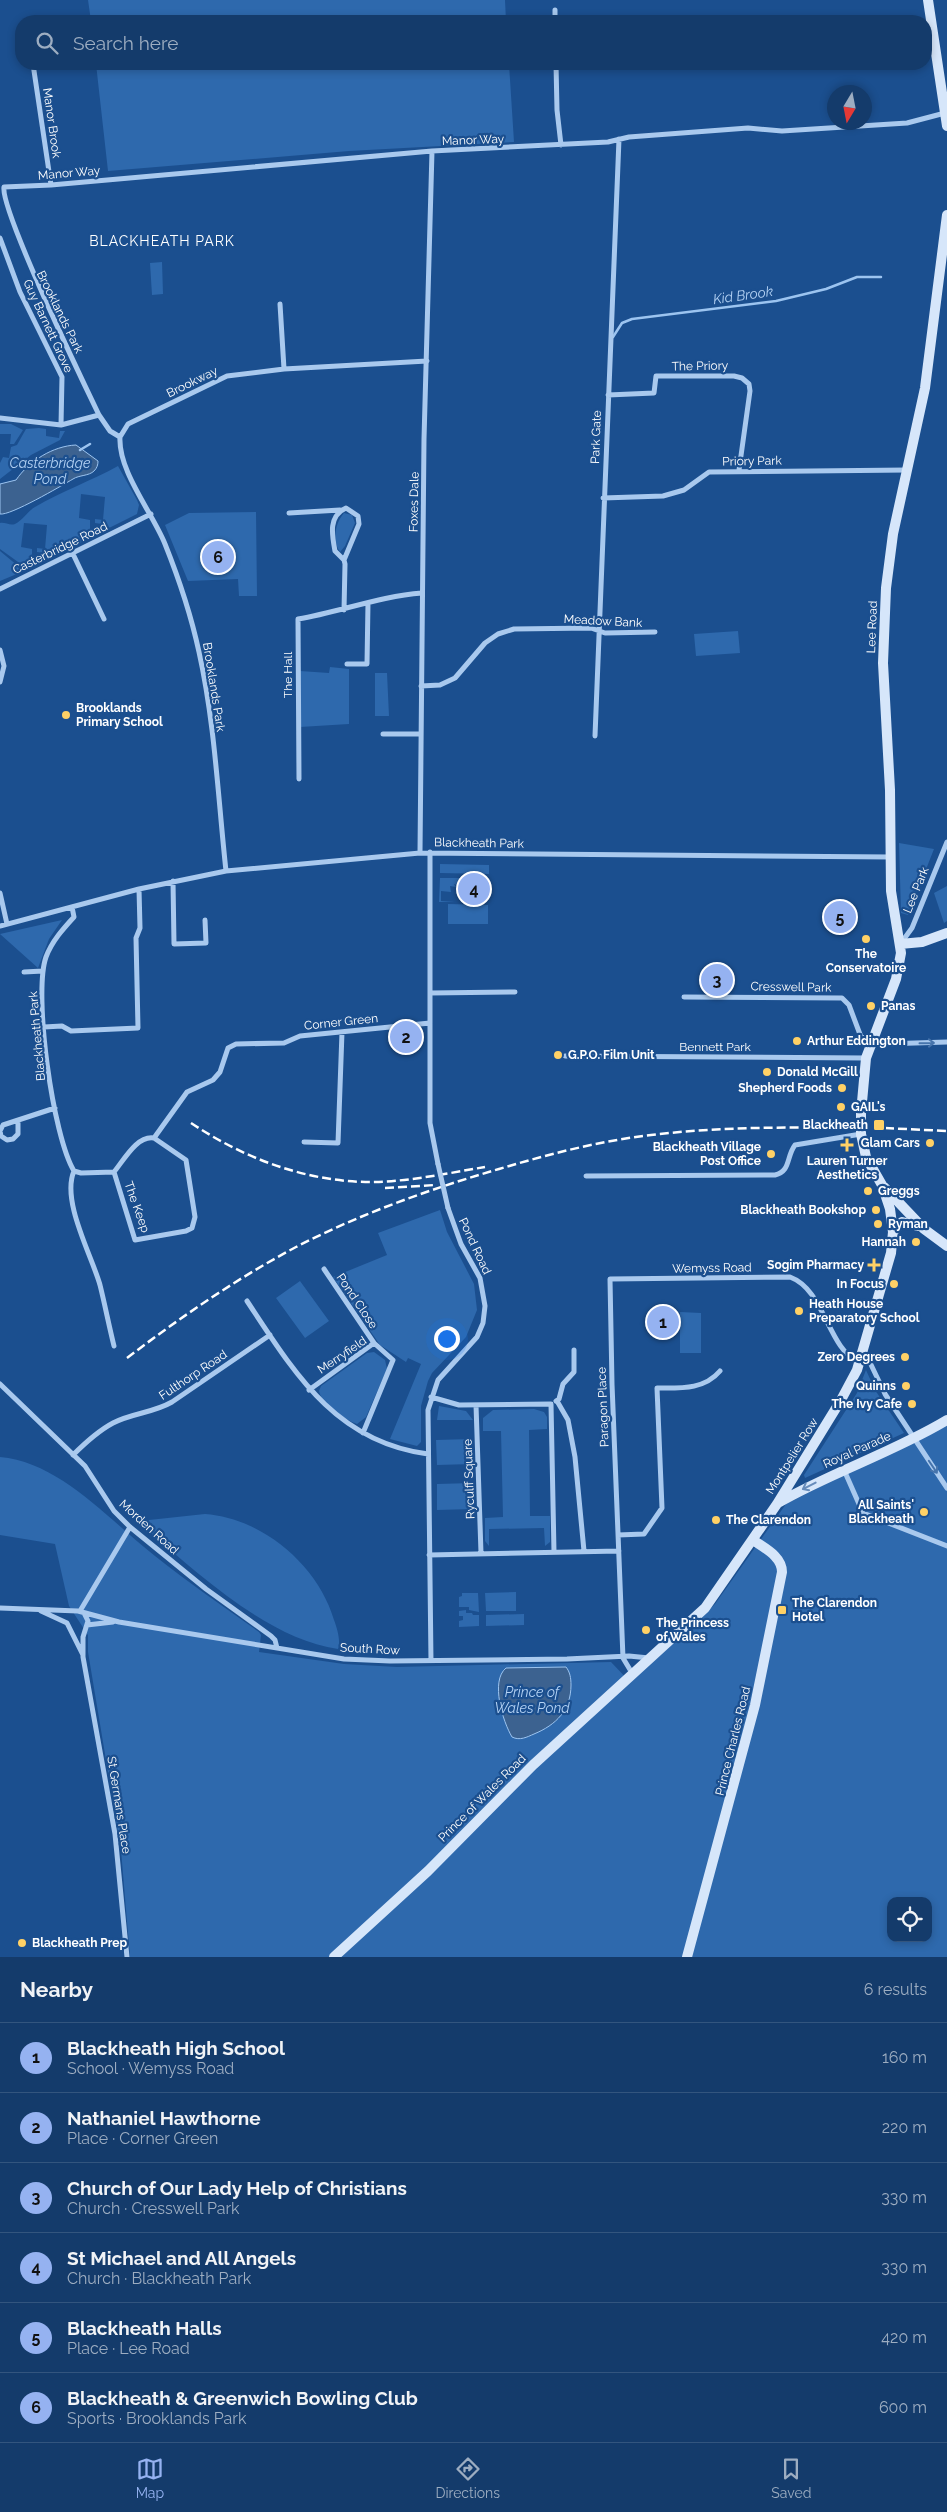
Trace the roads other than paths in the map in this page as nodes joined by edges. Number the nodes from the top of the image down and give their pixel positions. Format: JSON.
{"nodes":[{"id":1,"x":928,"y":0,"type":"edge"},
{"id":2,"x":555,"y":10,"type":"dead end"},
{"id":3,"x":555,"y":15,"type":"edge"},
{"id":4,"x":930,"y":15,"type":"edge"},
{"id":5,"x":932,"y":25,"type":"edge"},
{"id":6,"x":35,"y":70,"type":"edge"},
{"id":7,"x":556,"y":70,"type":"edge"},
{"id":8,"x":946,"y":113,"type":"edge"},
{"id":9,"x":947,"y":126,"type":"edge"},
{"id":10,"x":619,"y":139,"type":"junction"},
{"id":11,"x":561,"y":145,"type":"junction"},
{"id":12,"x":432,"y":151,"type":"junction"},
{"id":13,"x":51,"y":185,"type":"junction"},
{"id":14,"x":2,"y":191,"type":"joint"},
{"id":15,"x":947,"y":215,"type":"edge"},
{"id":16,"x":0,"y":238,"type":"edge"},
{"id":17,"x":280,"y":304,"type":"dead end"},
{"id":18,"x":426,"y":361,"type":"junction"},
{"id":19,"x":284,"y":369,"type":"junction"},
{"id":20,"x":608,"y":395,"type":"junction"},
{"id":21,"x":99,"y":415,"type":"junction"},
{"id":22,"x":0,"y":418,"type":"edge"},
{"id":23,"x":60,"y":425,"type":"junction"},
{"id":24,"x":120,"y":437,"type":"junction"},
{"id":25,"x":739,"y":470,"type":"junction"},
{"id":26,"x":908,"y":470,"type":"junction"},
{"id":27,"x":603,"y":498,"type":"junction"},
{"id":28,"x":340,"y":510,"type":"junction"},
{"id":29,"x":290,"y":513,"type":"dead end"},
{"id":30,"x":151,"y":514,"type":"junction"},
{"id":31,"x":73,"y":554,"type":"junction"},
{"id":32,"x":344,"y":560,"type":"junction"},
{"id":33,"x":0,"y":590,"type":"edge"},
{"id":34,"x":422,"y":593,"type":"junction"},
{"id":35,"x":368,"y":602,"type":"junction"},
{"id":36,"x":344,"y":610,"type":"junction"},
{"id":37,"x":104,"y":619,"type":"dead end"},
{"id":38,"x":599,"y":631,"type":"junction"},
{"id":39,"x":656,"y":632,"type":"dead end"},
{"id":40,"x":0,"y":650,"type":"edge"},
{"id":41,"x":347,"y":664,"type":"dead end"},
{"id":42,"x":0,"y":682,"type":"edge"},
{"id":43,"x":421,"y":686,"type":"junction"},
{"id":44,"x":383,"y":734,"type":"dead end"},
{"id":45,"x":421,"y":734,"type":"junction"},
{"id":46,"x":595,"y":736,"type":"dead end"},
{"id":47,"x":299,"y":779,"type":"dead end"},
{"id":48,"x":947,"y":842,"type":"edge"},
{"id":49,"x":430,"y":852,"type":"junction"},
{"id":50,"x":420,"y":853,"type":"junction"},
{"id":51,"x":891,"y":857,"type":"junction"},
{"id":52,"x":226,"y":871,"type":"junction"},
{"id":53,"x":173,"y":881,"type":"junction"},
{"id":54,"x":140,"y":889,"type":"junction"},
{"id":55,"x":0,"y":894,"type":"edge"},
{"id":56,"x":72,"y":907,"type":"junction"},
{"id":57,"x":206,"y":920,"type":"dead end"},
{"id":58,"x":7,"y":924,"type":"junction"},
{"id":59,"x":0,"y":926,"type":"edge"},
{"id":60,"x":947,"y":933,"type":"edge"},
{"id":61,"x":900,"y":944,"type":"junction"},
{"id":62,"x":43,"y":971,"type":"junction"},
{"id":63,"x":24,"y":972,"type":"dead end"},
{"id":64,"x":515,"y":992,"type":"dead end"},
{"id":65,"x":430,"y":993,"type":"junction"},
{"id":66,"x":684,"y":997,"type":"dead end"},
{"id":67,"x":430,"y":1023,"type":"junction"},
{"id":68,"x":44,"y":1027,"type":"junction"},
{"id":69,"x":342,"y":1032,"type":"junction"},
{"id":70,"x":872,"y":1040,"type":"junction"},
{"id":71,"x":947,"y":1042,"type":"edge"},
{"id":72,"x":565,"y":1056,"type":"dead end"},
{"id":73,"x":866,"y":1058,"type":"junction"},
{"id":74,"x":55,"y":1108,"type":"junction"},
{"id":75,"x":18,"y":1120,"type":"dead end"},
{"id":76,"x":861,"y":1134,"type":"junction"},
{"id":77,"x":154,"y":1138,"type":"junction"},
{"id":78,"x":304,"y":1142,"type":"dead end"},
{"id":79,"x":74,"y":1171,"type":"junction"},
{"id":80,"x":114,"y":1172,"type":"junction"},
{"id":81,"x":586,"y":1176,"type":"dead end"},
{"id":82,"x":882,"y":1185,"type":"junction"},
{"id":83,"x":924,"y":1229,"type":"junction"},
{"id":84,"x":893,"y":1232,"type":"junction"},
{"id":85,"x":947,"y":1246,"type":"edge"},
{"id":86,"x":324,"y":1269,"type":"dead end"},
{"id":87,"x":610,"y":1279,"type":"joint"},
{"id":88,"x":247,"y":1301,"type":"dead end"},
{"id":89,"x":270,"y":1335,"type":"junction"},
{"id":90,"x":374,"y":1344,"type":"junction"},
{"id":91,"x":114,"y":1346,"type":"dead end"},
{"id":92,"x":574,"y":1350,"type":"dead end"},
{"id":93,"x":864,"y":1350,"type":"junction"},
{"id":94,"x":860,"y":1363,"type":"junction"},
{"id":95,"x":720,"y":1371,"type":"dead end"},
{"id":96,"x":0,"y":1384,"type":"edge"},
{"id":97,"x":309,"y":1390,"type":"junction"},
{"id":98,"x":431,"y":1397,"type":"junction"},
{"id":99,"x":557,"y":1401,"type":"junction"},
{"id":100,"x":551,"y":1404,"type":"junction"},
{"id":101,"x":476,"y":1405,"type":"junction"},
{"id":102,"x":947,"y":1420,"type":"edge"},
{"id":103,"x":363,"y":1433,"type":"junction"},
{"id":104,"x":913,"y":1438,"type":"junction"},
{"id":105,"x":73,"y":1454,"type":"junction"},
{"id":106,"x":428,"y":1454,"type":"junction"},
{"id":107,"x":843,"y":1469,"type":"junction"},
{"id":108,"x":947,"y":1488,"type":"edge"},
{"id":109,"x":777,"y":1504,"type":"junction"},
{"id":110,"x":130,"y":1527,"type":"junction"},
{"id":111,"x":618,"y":1535,"type":"junction"},
{"id":112,"x":753,"y":1540,"type":"junction"},
{"id":113,"x":947,"y":1546,"type":"edge"},
{"id":114,"x":619,"y":1551,"type":"junction"},
{"id":115,"x":554,"y":1552,"type":"junction"},
{"id":116,"x":584,"y":1552,"type":"junction"},
{"id":117,"x":481,"y":1553,"type":"junction"},
{"id":118,"x":429,"y":1555,"type":"junction"},
{"id":119,"x":0,"y":1608,"type":"edge"},
{"id":120,"x":39,"y":1610,"type":"junction"},
{"id":121,"x":72,"y":1612,"type":"junction"},
{"id":122,"x":82,"y":1612,"type":"junction"},
{"id":123,"x":119,"y":1622,"type":"junction"},
{"id":124,"x":69,"y":1626,"type":"junction"},
{"id":125,"x":86,"y":1627,"type":"junction"},
{"id":126,"x":277,"y":1648,"type":"junction"},
{"id":127,"x":83,"y":1657,"type":"junction"},
{"id":128,"x":623,"y":1658,"type":"junction"},
{"id":129,"x":649,"y":1658,"type":"junction"},
{"id":130,"x":431,"y":1661,"type":"junction"},
{"id":131,"x":632,"y":1673,"type":"junction"},
{"id":132,"x":127,"y":1957,"type":"edge"},
{"id":133,"x":334,"y":1957,"type":"edge"},
{"id":134,"x":687,"y":1957,"type":"edge"}],
"edges":[{"from":1,"to":4,"type":"main road"},
{"from":2,"to":3,"type":"street"},
{"from":5,"to":8,"type":"main road"},
{"from":6,"to":13,"type":"street","name":"Manor Brook"},
{"from":7,"to":11,"type":"street"},
{"from":8,"to":9,"type":"main road"},
{"from":8,"to":10,"type":"street","name":"Manor Way"},
{"from":10,"to":11,"type":"street","name":"Manor Way"},
{"from":10,"to":20,"type":"street","name":"Park Gate"},
{"from":11,"to":12,"type":"street","name":"Manor Way"},
{"from":12,"to":13,"type":"street","name":"Manor Way"},
{"from":12,"to":18,"type":"street","name":"Foxes Dale"},
{"from":13,"to":14,"type":"street","name":"Manor Way"},
{"from":14,"to":21,"type":"street","name":"Brooklands Park"},
{"from":15,"to":26,"type":"main road","name":"Lee Road"},
{"from":16,"to":23,"type":"street","name":"Guy Barnett Grove"},
{"from":17,"to":19,"type":"street"},
{"from":18,"to":19,"type":"street","name":"Brookway"},
{"from":18,"to":34,"type":"street","name":"Foxes Dale"},
{"from":19,"to":24,"type":"street","name":"Brookway"},
{"from":20,"to":25,"type":"street","name":"The Priory"},
{"from":20,"to":27,"type":"street","name":"Park Gate"},
{"from":21,"to":23,"type":"street"},
{"from":21,"to":24,"type":"street","name":"Brooklands Park"},
{"from":22,"to":23,"type":"street"},
{"from":24,"to":30,"type":"street","name":"Brooklands Park"},
{"from":25,"to":26,"type":"street","name":"Priory Park"},
{"from":25,"to":27,"type":"street","name":"Priory Park"},
{"from":26,"to":51,"type":"main road","name":"Lee Road"},
{"from":27,"to":38,"type":"street","name":"Park Gate"},
{"from":28,"to":29,"type":"street"},
{"from":28,"to":32,"type":"street"},
{"from":28,"to":32,"type":"street"},
{"from":30,"to":31,"type":"street","name":"Casterbridge Road"},
{"from":30,"to":52,"type":"street","name":"Brooklands Park"},
{"from":31,"to":33,"type":"street","name":"Casterbridge Road"},
{"from":31,"to":37,"type":"street"},
{"from":32,"to":36,"type":"street"},
{"from":34,"to":35,"type":"street","name":"The Hall"},
{"from":34,"to":43,"type":"street","name":"Foxes Dale"},
{"from":35,"to":36,"type":"street","name":"The Hall"},
{"from":35,"to":41,"type":"street"},
{"from":36,"to":47,"type":"street","name":"The Hall"},
{"from":38,"to":39,"type":"street","name":"Meadow Bank"},
{"from":38,"to":43,"type":"street","name":"Meadow Bank"},
{"from":38,"to":46,"type":"street","name":"Park Gate"},
{"from":40,"to":42,"type":"street"},
{"from":43,"to":45,"type":"street","name":"Foxes Dale"},
{"from":44,"to":45,"type":"street"},
{"from":45,"to":50,"type":"street","name":"Foxes Dale"},
{"from":48,"to":61,"type":"street","name":"Lee Park"},
{"from":49,"to":50,"type":"street","name":"Blackheath Park"},
{"from":49,"to":51,"type":"street","name":"Blackheath Park"},
{"from":49,"to":65,"type":"street","name":"Pond Road"},
{"from":50,"to":52,"type":"street","name":"Blackheath Park"},
{"from":51,"to":61,"type":"main road","name":"Lee Road"},
{"from":52,"to":53,"type":"street","name":"Blackheath Park"},
{"from":53,"to":54,"type":"street","name":"Blackheath Park"},
{"from":53,"to":57,"type":"street"},
{"from":54,"to":56,"type":"street","name":"Blackheath Park"},
{"from":54,"to":68,"type":"street"},
{"from":55,"to":58,"type":"street"},
{"from":56,"to":58,"type":"street","name":"Blackheath Park"},
{"from":56,"to":62,"type":"street","name":"Blackheath Park"},
{"from":58,"to":59,"type":"street","name":"Blackheath Park"},
{"from":60,"to":61,"type":"main road"},
{"from":61,"to":70,"type":"main road","name":"Lee Road"},
{"from":62,"to":63,"type":"street"},
{"from":62,"to":68,"type":"street","name":"Blackheath Park"},
{"from":64,"to":65,"type":"street"},
{"from":65,"to":67,"type":"street","name":"Pond Road"},
{"from":66,"to":70,"type":"street","name":"Cresswell Park"},
{"from":67,"to":69,"type":"street","name":"Corner Green"},
{"from":67,"to":98,"type":"street","name":"Pond Road","bridge":true},
{"from":68,"to":74,"type":"street","name":"Blackheath Park"},
{"from":69,"to":77,"type":"street","name":"Corner Green"},
{"from":69,"to":78,"type":"street"},
{"from":70,"to":71,"type":"street","one_way":true},
{"from":70,"to":73,"type":"main road","name":"Lee Road"},
{"from":72,"to":73,"type":"street","name":"Bennett Park"},
{"from":73,"to":76,"type":"main road","name":"Lee Road","bridge":true},
{"from":74,"to":75,"type":"street"},
{"from":74,"to":79,"type":"street","name":"Blackheath Park"},
{"from":76,"to":81,"type":"street"},
{"from":76,"to":82,"type":"main road","name":"Lee Road"},
{"from":77,"to":80,"type":"street","name":"The Keep"},
{"from":77,"to":80,"type":"street","name":"The Keep"},
{"from":79,"to":80,"type":"street","name":"The Keep"},
{"from":79,"to":91,"type":"street"},
{"from":82,"to":83,"type":"main road"},
{"from":82,"to":84,"type":"main road","name":"Montpelier Row"},
{"from":83,"to":84,"type":"main road"},
{"from":83,"to":85,"type":"main road"},
{"from":84,"to":93,"type":"main road","name":"Montpelier Row"},
{"from":86,"to":90,"type":"street","name":"Pond Close"},
{"from":87,"to":94,"type":"street","name":"Wemyss Road"},
{"from":87,"to":111,"type":"street","name":"Paragon Place"},
{"from":88,"to":89,"type":"street"},
{"from":89,"to":97,"type":"street"},
{"from":89,"to":105,"type":"street","name":"Fulthorp Road"},
{"from":90,"to":97,"type":"street","name":"Merryfield"},
{"from":90,"to":103,"type":"street","name":"Merryfield"},
{"from":92,"to":99,"type":"street"},
{"from":93,"to":94,"type":"main road","name":"Montpelier Row"},
{"from":93,"to":104,"type":"street"},
{"from":94,"to":109,"type":"main road","name":"Montpelier Row"},
{"from":95,"to":111,"type":"street"},
{"from":96,"to":105,"type":"street","name":"Morden Road"},
{"from":97,"to":103,"type":"street"},
{"from":98,"to":101,"type":"street"},
{"from":98,"to":106,"type":"street","name":"Pond Road"},
{"from":99,"to":100,"type":"street"},
{"from":99,"to":116,"type":"street"},
{"from":100,"to":101,"type":"street"},
{"from":100,"to":115,"type":"street"},
{"from":101,"to":117,"type":"street","name":"Ryculff Square"},
{"from":102,"to":104,"type":"main road","name":"Royal Parade"},
{"from":103,"to":106,"type":"street"},
{"from":104,"to":107,"type":"main road","name":"Royal Parade"},
{"from":104,"to":108,"type":"street","one_way":true},
{"from":105,"to":110,"type":"street","name":"Morden Road"},
{"from":106,"to":118,"type":"street","name":"Pond Road"},
{"from":107,"to":109,"type":"main road","name":"Royal Parade","one_way":true},
{"from":107,"to":113,"type":"street"},
{"from":109,"to":112,"type":"main road","name":"Montpelier Row"},
{"from":110,"to":122,"type":"street"},
{"from":110,"to":126,"type":"street","name":"Morden Road"},
{"from":111,"to":114,"type":"street","name":"Paragon Place"},
{"from":112,"to":129,"type":"main road","name":"Montpelier Row"},
{"from":112,"to":134,"type":"main road","name":"Prince Charles Road"},
{"from":114,"to":116,"type":"street"},
{"from":114,"to":128,"type":"street","name":"Paragon Place"},
{"from":115,"to":116,"type":"street"},
{"from":115,"to":117,"type":"street"},
{"from":117,"to":118,"type":"street"},
{"from":118,"to":130,"type":"street","name":"Pond Road"},
{"from":119,"to":120,"type":"street"},
{"from":120,"to":121,"type":"street"},
{"from":120,"to":124,"type":"street"},
{"from":121,"to":122,"type":"street"},
{"from":121,"to":124,"type":"street"},
{"from":122,"to":123,"type":"street"},
{"from":122,"to":125,"type":"street"},
{"from":123,"to":125,"type":"street"},
{"from":123,"to":126,"type":"street","name":"South Row"},
{"from":124,"to":125,"type":"street"},
{"from":124,"to":127,"type":"street"},
{"from":125,"to":127,"type":"street"},
{"from":126,"to":130,"type":"street","name":"South Row"},
{"from":127,"to":132,"type":"street","name":"St Germans Place"},
{"from":128,"to":129,"type":"street","name":"South Row"},
{"from":128,"to":130,"type":"street","name":"South Row"},
{"from":128,"to":131,"type":"street"},
{"from":129,"to":131,"type":"main road","name":"Prince of Wales Road"},
{"from":131,"to":133,"type":"main road","name":"Prince of Wales Road"}]}
